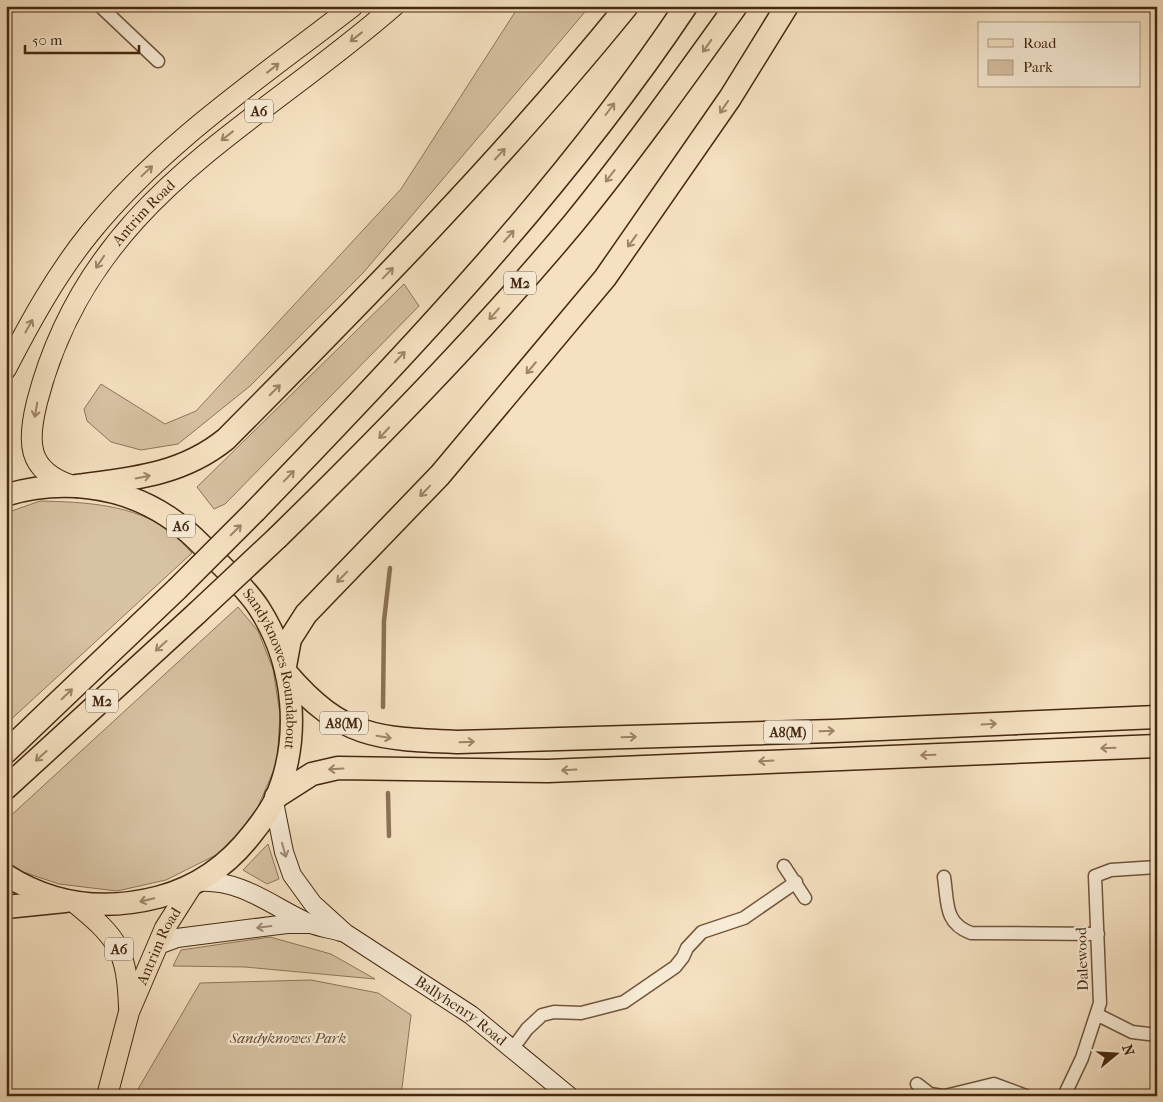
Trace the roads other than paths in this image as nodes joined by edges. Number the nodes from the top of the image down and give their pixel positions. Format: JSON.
{"nodes":[{"id":1,"x":100,"y":6,"type":"edge"},
{"id":2,"x":353,"y":6,"type":"edge"},
{"id":3,"x":394,"y":6,"type":"edge"},
{"id":4,"x":627,"y":6,"type":"edge"},
{"id":5,"x":686,"y":6,"type":"edge"},
{"id":6,"x":736,"y":6,"type":"edge"},
{"id":7,"x":787,"y":6,"type":"edge"},
{"id":8,"x":158,"y":61,"type":"dead end"},
{"id":9,"x":6,"y":370,"type":"edge"},
{"id":10,"x":74,"y":485,"type":"junction"},
{"id":11,"x":6,"y":495,"type":"edge"},
{"id":12,"x":286,"y":670,"type":"junction"},
{"id":13,"x":1157,"y":717,"type":"edge"},
{"id":14,"x":1157,"y":746,"type":"edge"},
{"id":15,"x":6,"y":752,"type":"edge"},
{"id":16,"x":6,"y":788,"type":"edge"},
{"id":17,"x":275,"y":800,"type":"junction"},
{"id":18,"x":784,"y":866,"type":"dead end"},
{"id":19,"x":1157,"y":867,"type":"edge"},
{"id":20,"x":6,"y":875,"type":"edge"},
{"id":21,"x":944,"y":877,"type":"dead end"},
{"id":22,"x":796,"y":882,"type":"junction"},
{"id":23,"x":195,"y":883,"type":"junction"},
{"id":24,"x":805,"y":898,"type":"dead end"},
{"id":25,"x":70,"y":902,"type":"junction"},
{"id":26,"x":6,"y":907,"type":"edge"},
{"id":27,"x":312,"y":924,"type":"junction"},
{"id":28,"x":346,"y":933,"type":"junction"},
{"id":29,"x":1098,"y":934,"type":"junction"},
{"id":30,"x":158,"y":945,"type":"junction"},
{"id":31,"x":129,"y":1012,"type":"junction"},
{"id":32,"x":1098,"y":1015,"type":"junction"},
{"id":33,"x":1157,"y":1035,"type":"edge"},
{"id":34,"x":513,"y":1048,"type":"junction"},
{"id":35,"x":917,"y":1084,"type":"dead end"},
{"id":36,"x":107,"y":1096,"type":"edge"},
{"id":37,"x":569,"y":1096,"type":"edge"},
{"id":38,"x":944,"y":1096,"type":"edge"},
{"id":39,"x":1026,"y":1096,"type":"edge"},
{"id":40,"x":1064,"y":1096,"type":"edge"}],
"edges":[{"from":1,"to":8,"type":"street"},
{"from":9,"to":2,"type":"main road","name":"Antrim Road","number":"A6","one_way":true},
{"from":3,"to":10,"type":"main road","name":"Antrim Road","number":"A6","one_way":true},
{"from":10,"to":4,"type":"highway","one_way":true},
{"from":15,"to":5,"type":"highway","number":"M2","one_way":true,"bridge":true},
{"from":6,"to":16,"type":"highway","number":"M2","one_way":true,"bridge":true},
{"from":7,"to":12,"type":"highway","one_way":true},
{"from":10,"to":11,"type":"highway","name":"Sandyknowes Roundabout","number":"A6"},
{"from":10,"to":12,"type":"highway","name":"Sandyknowes Roundabout","number":"A6"},
{"from":12,"to":13,"type":"highway","number":"A8(M)","one_way":true},
{"from":12,"to":17,"type":"highway","name":"Sandyknowes Roundabout","number":"A6"},
{"from":14,"to":17,"type":"highway","number":"A8(M)","one_way":true},
{"from":17,"to":23,"type":"highway","name":"Sandyknowes Roundabout","number":"A6"},
{"from":17,"to":28,"type":"main road","name":"Ballyhenry Road","one_way":true},
{"from":18,"to":22,"type":"street"},
{"from":19,"to":29,"type":"street","name":"Dalewood"},
{"from":20,"to":25,"type":"highway","name":"Sandyknowes Roundabout","number":"A6"},
{"from":21,"to":29,"type":"street"},
{"from":22,"to":24,"type":"street"},
{"from":22,"to":34,"type":"street"},
{"from":23,"to":25,"type":"highway","name":"Sandyknowes Roundabout","number":"A6","one_way":true},
{"from":23,"to":27,"type":"main road","name":"Ballyhenry Road"},
{"from":23,"to":30,"type":"main road","name":"Antrim Road","number":"A6"},
{"from":25,"to":26,"type":"highway"},
{"from":25,"to":31,"type":"main road","name":"Antrim Road","number":"A6"},
{"from":27,"to":28,"type":"main road","name":"Ballyhenry Road"},
{"from":27,"to":30,"type":"main road","one_way":true},
{"from":28,"to":34,"type":"main road","name":"Ballyhenry Road"},
{"from":29,"to":32,"type":"street","name":"Dalewood"},
{"from":30,"to":31,"type":"main road","name":"Antrim Road","number":"A6"},
{"from":31,"to":36,"type":"main road","name":"Antrim Road","number":"A6"},
{"from":32,"to":33,"type":"street"},
{"from":32,"to":40,"type":"street","name":"Dalewood"},
{"from":34,"to":37,"type":"main road","name":"Ballyhenry Road"},
{"from":35,"to":38,"type":"street"},
{"from":38,"to":39,"type":"street"}]}
